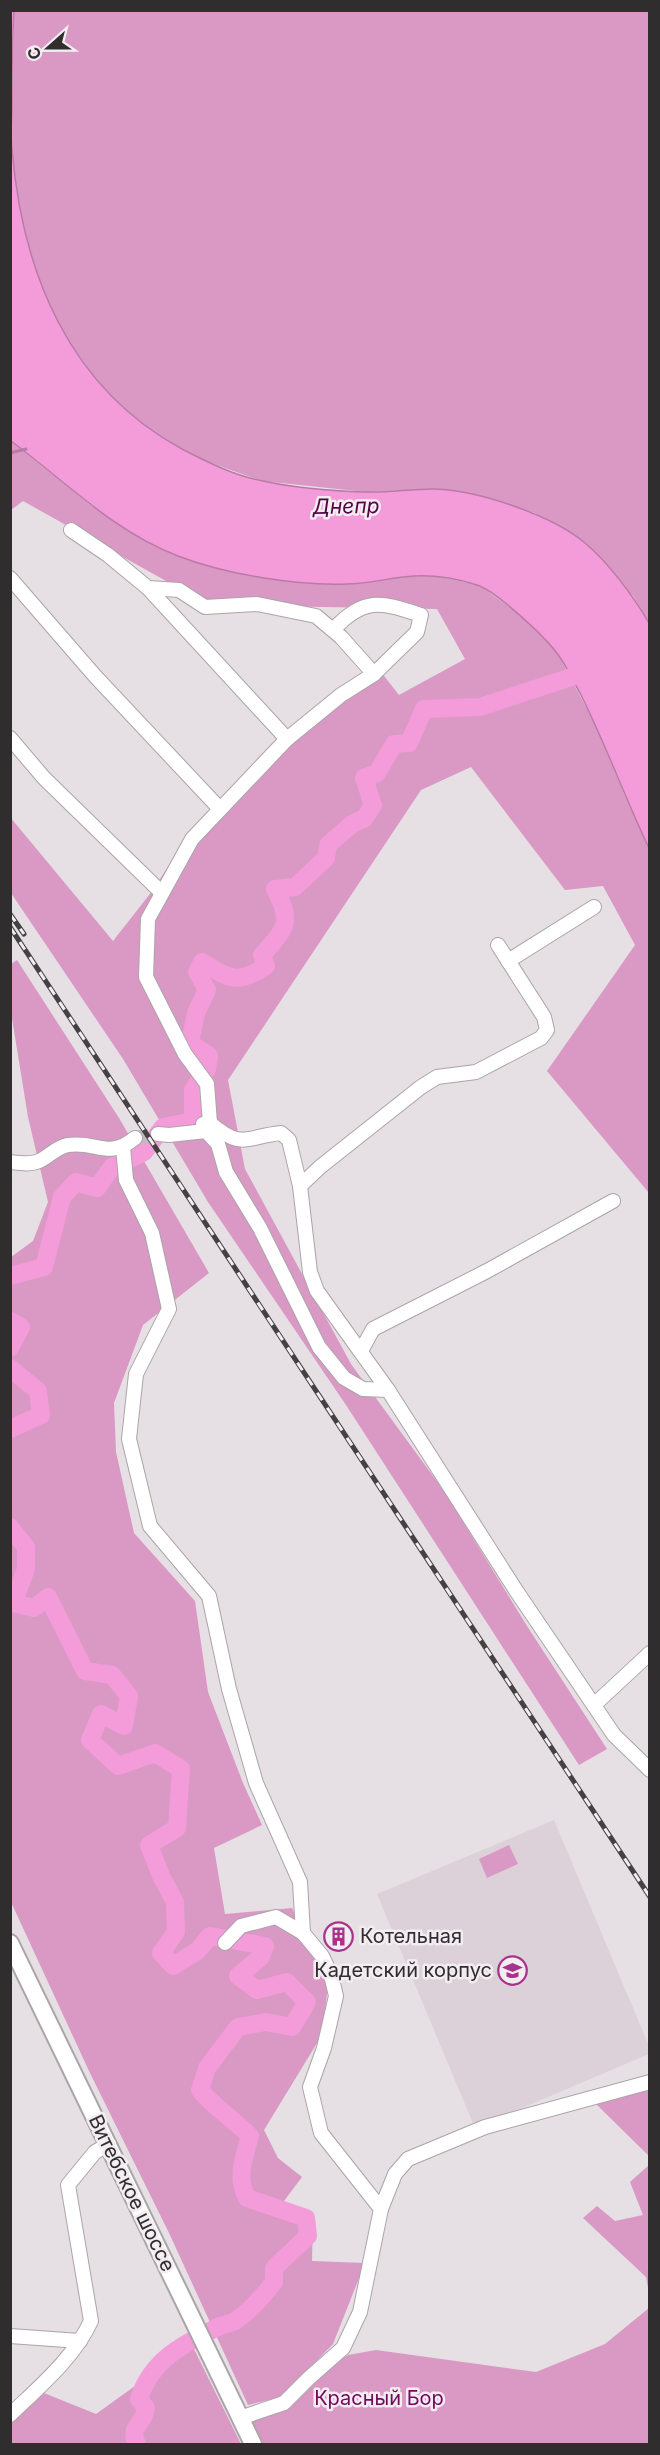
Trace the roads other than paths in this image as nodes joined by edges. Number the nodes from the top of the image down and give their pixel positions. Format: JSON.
{"nodes":[{"id":1,"x":71,"y":530,"type":"dead end"},
{"id":2,"x":10,"y":578,"type":"edge"},
{"id":3,"x":148,"y":588,"type":"junction"},
{"id":4,"x":333,"y":630,"type":"junction"},
{"id":5,"x":374,"y":674,"type":"junction"},
{"id":6,"x":10,"y":738,"type":"edge"},
{"id":7,"x":287,"y":739,"type":"junction"},
{"id":8,"x":220,"y":809,"type":"junction"},
{"id":9,"x":162,"y":893,"type":"junction"},
{"id":10,"x":594,"y":907,"type":"dead end"},
{"id":11,"x":498,"y":945,"type":"dead end"},
{"id":12,"x":508,"y":961,"type":"junction"},
{"id":13,"x":210,"y":1123,"type":"junction"},
{"id":14,"x":187,"y":1132,"type":"junction"},
{"id":15,"x":158,"y":1134,"type":"tunnel mouth"},
{"id":16,"x":135,"y":1138,"type":"tunnel mouth"},
{"id":17,"x":123,"y":1147,"type":"junction"},
{"id":18,"x":10,"y":1162,"type":"edge"},
{"id":19,"x":300,"y":1186,"type":"junction"},
{"id":20,"x":613,"y":1201,"type":"dead end"},
{"id":21,"x":362,"y":1350,"type":"junction"},
{"id":22,"x":388,"y":1390,"type":"junction"},
{"id":23,"x":650,"y":1653,"type":"edge"},
{"id":24,"x":594,"y":1705,"type":"junction"},
{"id":25,"x":650,"y":1770,"type":"edge"},
{"id":26,"x":303,"y":1933,"type":"junction"},
{"id":27,"x":10,"y":1943,"type":"edge"},
{"id":28,"x":225,"y":1943,"type":"dead end"},
{"id":29,"x":650,"y":2082,"type":"edge"},
{"id":30,"x":109,"y":2144,"type":"junction"},
{"id":31,"x":381,"y":2209,"type":"junction"},
{"id":32,"x":10,"y":2336,"type":"edge"},
{"id":33,"x":80,"y":2341,"type":"junction"},
{"id":34,"x":10,"y":2415,"type":"edge"},
{"id":35,"x":240,"y":2418,"type":"junction"},
{"id":36,"x":253,"y":2445,"type":"edge"}],
"edges":[{"from":1,"to":3,"type":"street"},
{"from":2,"to":8,"type":"street"},
{"from":3,"to":4,"type":"street"},
{"from":3,"to":7,"type":"street"},
{"from":4,"to":5,"type":"street"},
{"from":4,"to":5,"type":"street"},
{"from":5,"to":7,"type":"street"},
{"from":6,"to":9,"type":"street"},
{"from":7,"to":8,"type":"street"},
{"from":8,"to":9,"type":"street"},
{"from":9,"to":13,"type":"street"},
{"from":10,"to":12,"type":"street"},
{"from":11,"to":12,"type":"street"},
{"from":12,"to":19,"type":"street"},
{"from":13,"to":14,"type":"street"},
{"from":13,"to":19,"type":"street"},
{"from":14,"to":15,"type":"street"},
{"from":14,"to":22,"type":"street"},
{"from":16,"to":17,"type":"street"},
{"from":17,"to":18,"type":"street"},
{"from":17,"to":26,"type":"street"},
{"from":19,"to":21,"type":"street"},
{"from":20,"to":21,"type":"street"},
{"from":21,"to":22,"type":"street"},
{"from":22,"to":24,"type":"street"},
{"from":23,"to":24,"type":"street"},
{"from":24,"to":25,"type":"street"},
{"from":26,"to":28,"type":"street"},
{"from":26,"to":31,"type":"street"},
{"from":27,"to":30,"type":"main road","name":"Витебское шоссе"},
{"from":29,"to":31,"type":"street"},
{"from":30,"to":33,"type":"street"},
{"from":30,"to":35,"type":"main road","name":"Витебское шоссе"},
{"from":31,"to":35,"type":"street"},
{"from":32,"to":33,"type":"street"},
{"from":33,"to":34,"type":"street"},
{"from":35,"to":36,"type":"main road","name":"Витебское шоссе"}]}
